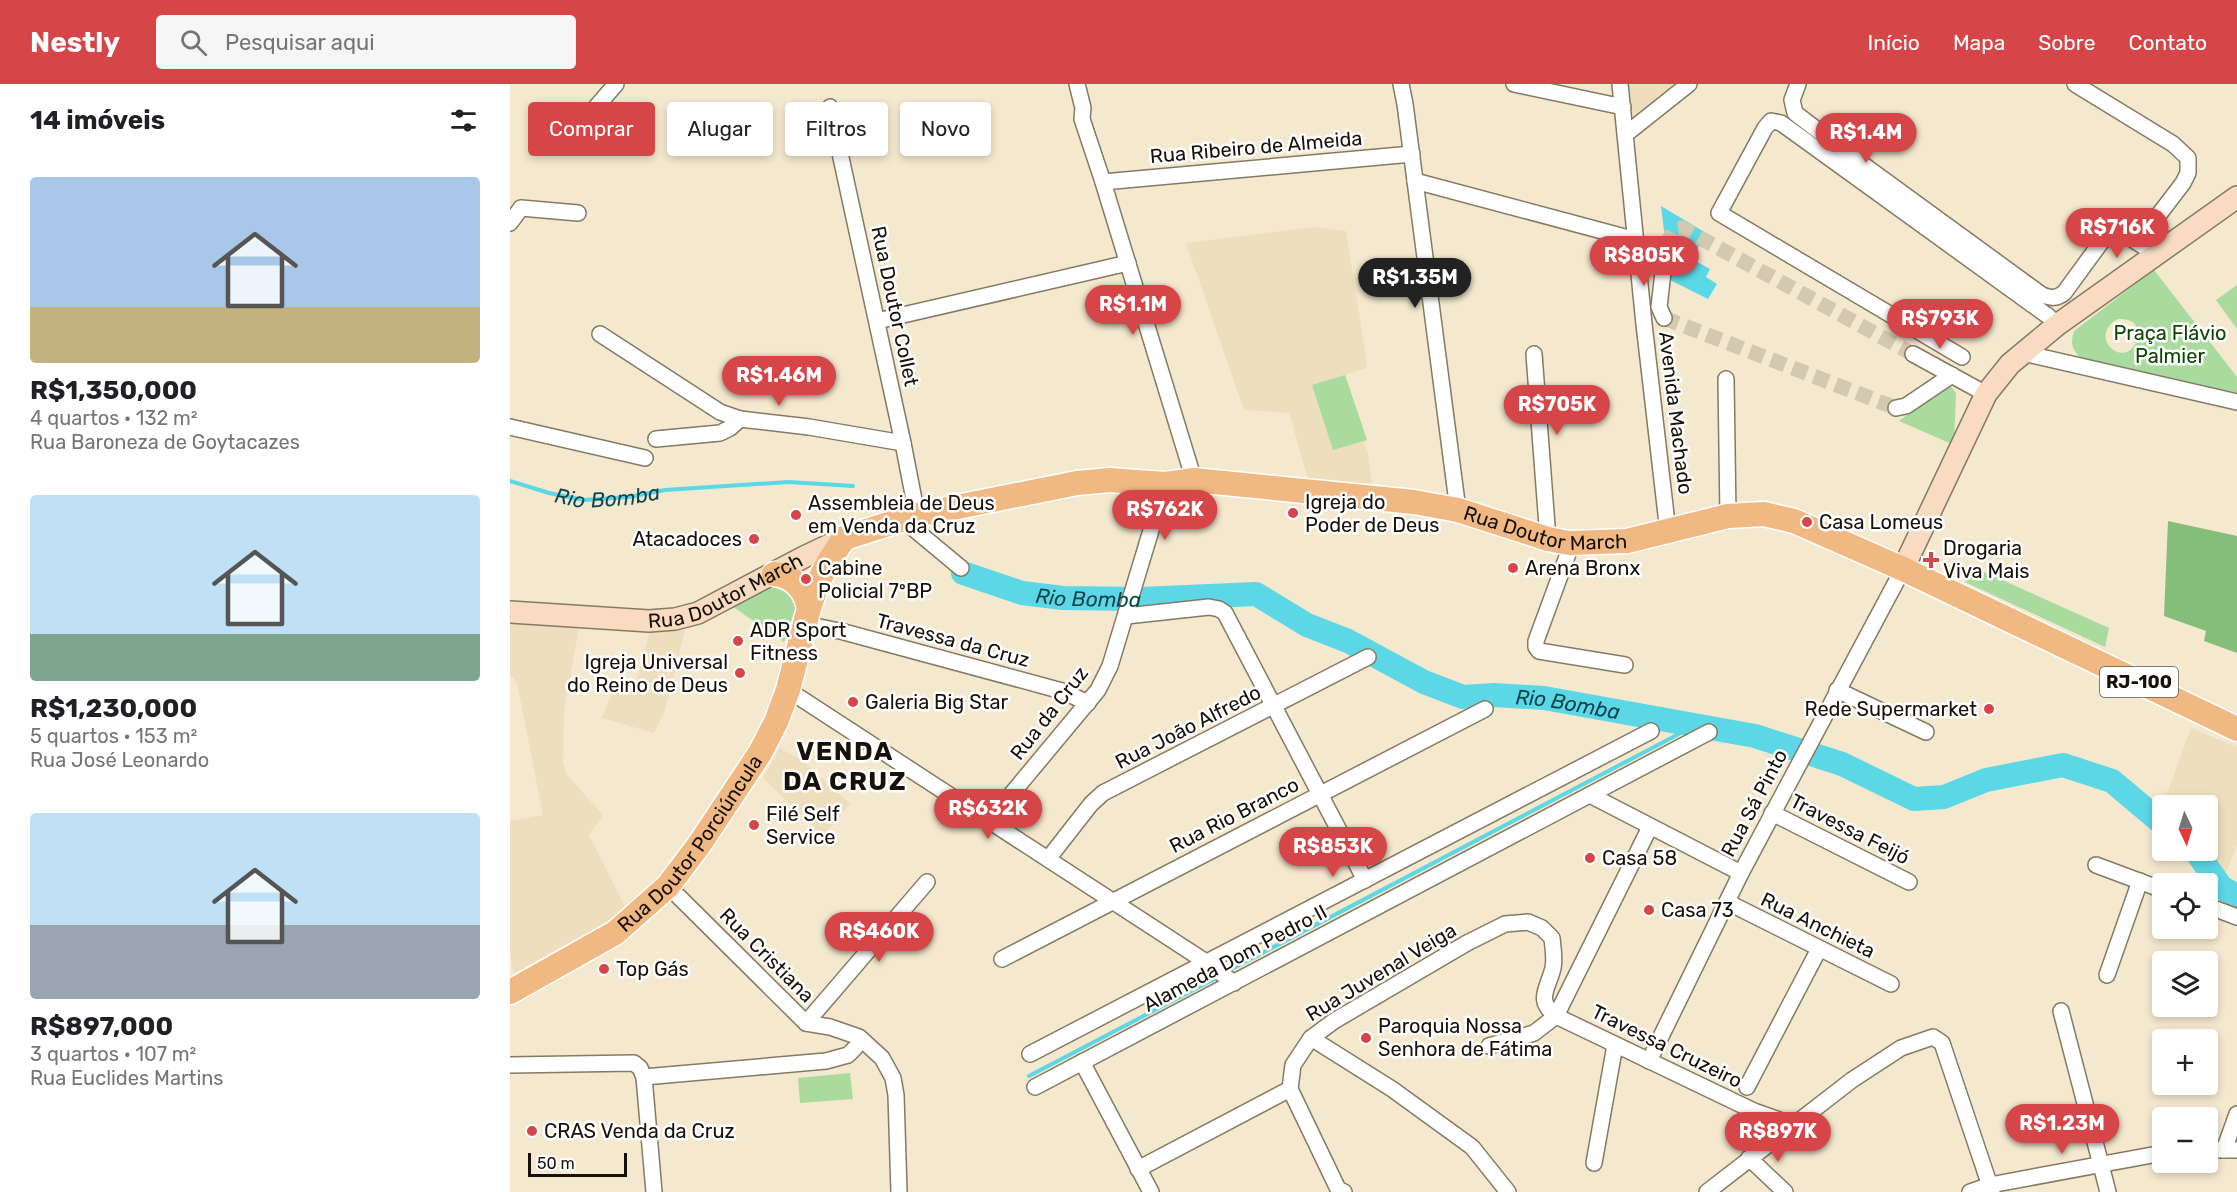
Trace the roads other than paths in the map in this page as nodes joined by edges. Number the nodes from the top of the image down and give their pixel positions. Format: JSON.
{"nodes":[{"id":1,"x":616,"y":84,"type":"edge"},
{"id":2,"x":1077,"y":84,"type":"edge"},
{"id":3,"x":1401,"y":84,"type":"edge"},
{"id":4,"x":1514,"y":84,"type":"edge"},
{"id":5,"x":1620,"y":84,"type":"edge"},
{"id":6,"x":1689,"y":84,"type":"edge"},
{"id":7,"x":1798,"y":84,"type":"edge"},
{"id":8,"x":2075,"y":84,"type":"edge"},
{"id":9,"x":600,"y":102,"type":"edge"},
{"id":10,"x":1623,"y":107,"type":"junction"},
{"id":11,"x":1626,"y":134,"type":"junction"},
{"id":12,"x":1412,"y":154,"type":"junction"},
{"id":13,"x":841,"y":156,"type":"edge"},
{"id":14,"x":1415,"y":181,"type":"junction"},
{"id":15,"x":1103,"y":182,"type":"junction"},
{"id":16,"x":2237,"y":197,"type":"edge"},
{"id":17,"x":578,"y":213,"type":"dead end"},
{"id":18,"x":510,"y":223,"type":"edge"},
{"id":19,"x":1636,"y":240,"type":"junction"},
{"id":20,"x":2138,"y":242,"type":"junction"},
{"id":21,"x":1666,"y":246,"type":"tunnel mouth"},
{"id":22,"x":2157,"y":255,"type":"junction"},
{"id":23,"x":1128,"y":263,"type":"junction"},
{"id":24,"x":1664,"y":318,"type":"dead end"},
{"id":25,"x":877,"y":321,"type":"junction"},
{"id":26,"x":2057,"y":325,"type":"junction"},
{"id":27,"x":600,"y":334,"type":"dead end"},
{"id":28,"x":2023,"y":353,"type":"junction"},
{"id":29,"x":1534,"y":354,"type":"dead end"},
{"id":30,"x":1913,"y":354,"type":"tunnel mouth"},
{"id":31,"x":1962,"y":357,"type":"dead end"},
{"id":32,"x":1953,"y":375,"type":"junction"},
{"id":33,"x":1726,"y":379,"type":"dead end"},
{"id":34,"x":1986,"y":394,"type":"junction"},
{"id":35,"x":2237,"y":402,"type":"edge"},
{"id":36,"x":1896,"y":408,"type":"dead end"},
{"id":37,"x":740,"y":419,"type":"junction"},
{"id":38,"x":510,"y":427,"type":"edge"},
{"id":39,"x":656,"y":439,"type":"dead end"},
{"id":40,"x":903,"y":443,"type":"junction"},
{"id":41,"x":645,"y":458,"type":"dead end"},
{"id":42,"x":1194,"y":480,"type":"junction"},
{"id":43,"x":1165,"y":484,"type":"junction"},
{"id":44,"x":1458,"y":510,"type":"junction"},
{"id":45,"x":1728,"y":516,"type":"junction"},
{"id":46,"x":910,"y":517,"type":"junction"},
{"id":47,"x":1668,"y":532,"type":"junction"},
{"id":48,"x":844,"y":538,"type":"junction"},
{"id":49,"x":1548,"y":539,"type":"junction"},
{"id":50,"x":1572,"y":543,"type":"junction"},
{"id":51,"x":961,"y":568,"type":"dead end"},
{"id":52,"x":1903,"y":569,"type":"junction"},
{"id":53,"x":774,"y":574,"type":"junction"},
{"id":54,"x":1130,"y":602,"type":"junction"},
{"id":55,"x":510,"y":612,"type":"edge"},
{"id":56,"x":807,"y":616,"type":"junction"},
{"id":57,"x":1368,"y":657,"type":"dead end"},
{"id":58,"x":1625,"y":665,"type":"dead end"},
{"id":59,"x":788,"y":690,"type":"junction"},
{"id":60,"x":1837,"y":690,"type":"junction"},
{"id":61,"x":1088,"y":703,"type":"junction"},
{"id":62,"x":1274,"y":706,"type":"junction"},
{"id":63,"x":1485,"y":709,"type":"dead end"},
{"id":64,"x":2237,"y":729,"type":"edge"},
{"id":65,"x":1651,"y":731,"type":"dead end"},
{"id":66,"x":1709,"y":732,"type":"dead end"},
{"id":67,"x":1926,"y":732,"type":"dead end"},
{"id":68,"x":1320,"y":794,"type":"junction"},
{"id":69,"x":1590,"y":795,"type":"junction"},
{"id":70,"x":1772,"y":813,"type":"junction"},
{"id":71,"x":989,"y":821,"type":"junction"},
{"id":72,"x":1650,"y":827,"type":"junction"},
{"id":73,"x":1048,"y":859,"type":"junction"},
{"id":74,"x":2096,"y":866,"type":"dead end"},
{"id":75,"x":1741,"y":873,"type":"junction"},
{"id":76,"x":1365,"y":880,"type":"junction"},
{"id":77,"x":2140,"y":881,"type":"junction"},
{"id":78,"x":927,"y":882,"type":"dead end"},
{"id":79,"x":1909,"y":882,"type":"dead end"},
{"id":80,"x":668,"y":886,"type":"junction"},
{"id":81,"x":2152,"y":886,"type":"edge"},
{"id":82,"x":1112,"y":902,"type":"junction"},
{"id":83,"x":1727,"y":902,"type":"junction"},
{"id":84,"x":2218,"y":910,"type":"edge"},
{"id":85,"x":2237,"y":917,"type":"edge"},
{"id":86,"x":1819,"y":949,"type":"junction"},
{"id":87,"x":1002,"y":959,"type":"dead end"},
{"id":88,"x":1211,"y":966,"type":"junction"},
{"id":89,"x":2107,"y":975,"type":"dead end"},
{"id":90,"x":1231,"y":981,"type":"junction"},
{"id":91,"x":1891,"y":984,"type":"dead end"},
{"id":92,"x":510,"y":992,"type":"edge"},
{"id":93,"x":2061,"y":1011,"type":"dead end"},
{"id":94,"x":1556,"y":1016,"type":"junction"},
{"id":95,"x":806,"y":1023,"type":"junction"},
{"id":96,"x":1311,"y":1038,"type":"junction"},
{"id":97,"x":1615,"y":1045,"type":"junction"},
{"id":98,"x":1489,"y":1047,"type":"dead end"},
{"id":99,"x":855,"y":1048,"type":"dead end"},
{"id":100,"x":1030,"y":1054,"type":"dead end"},
{"id":101,"x":1649,"y":1061,"type":"junction"},
{"id":102,"x":1082,"y":1062,"type":"junction"},
{"id":103,"x":510,"y":1065,"type":"edge"},
{"id":104,"x":644,"y":1077,"type":"junction"},
{"id":105,"x":1035,"y":1087,"type":"dead end"},
{"id":106,"x":1747,"y":1087,"type":"dead end"},
{"id":107,"x":1290,"y":1089,"type":"junction"},
{"id":108,"x":2237,"y":1114,"type":"edge"},
{"id":109,"x":1793,"y":1125,"type":"junction"},
{"id":110,"x":2230,"y":1150,"type":"edge"},
{"id":111,"x":2152,"y":1155,"type":"edge"},
{"id":112,"x":1749,"y":1158,"type":"junction"},
{"id":113,"x":1594,"y":1163,"type":"dead end"},
{"id":114,"x":2100,"y":1164,"type":"junction"},
{"id":115,"x":1138,"y":1169,"type":"junction"},
{"id":116,"x":1991,"y":1189,"type":"edge"},
{"id":117,"x":1336,"y":1191,"type":"edge"},
{"id":118,"x":654,"y":1192,"type":"edge"},
{"id":119,"x":899,"y":1192,"type":"edge"},
{"id":120,"x":1150,"y":1192,"type":"edge"},
{"id":121,"x":1508,"y":1192,"type":"edge"},
{"id":122,"x":1707,"y":1192,"type":"edge"},
{"id":123,"x":1785,"y":1192,"type":"edge"},
{"id":124,"x":1970,"y":1192,"type":"edge"},
{"id":125,"x":2108,"y":1192,"type":"edge"}],
"edges":[{"from":1,"to":9,"type":"street"},
{"from":2,"to":15,"type":"street"},
{"from":3,"to":12,"type":"street"},
{"from":4,"to":10,"type":"street"},
{"from":5,"to":10,"type":"street","name":"Avenida Machado"},
{"from":6,"to":11,"type":"street"},
{"from":7,"to":20,"type":"street"},
{"from":8,"to":20,"type":"street"},
{"from":10,"to":11,"type":"street","name":"Avenida Machado"},
{"from":11,"to":19,"type":"street","name":"Avenida Machado"},
{"from":12,"to":14,"type":"street"},
{"from":12,"to":15,"type":"street","name":"Rua Ribeiro de Almeida"},
{"from":13,"to":25,"type":"street","name":"Rua Doutor Collet"},
{"from":14,"to":19,"type":"street"},
{"from":14,"to":44,"type":"street"},
{"from":15,"to":23,"type":"street"},
{"from":16,"to":22,"type":"main road"},
{"from":17,"to":18,"type":"street"},
{"from":19,"to":47,"type":"street","name":"Avenida Machado"},
{"from":20,"to":22,"type":"street"},
{"from":21,"to":24,"type":"street"},
{"from":22,"to":26,"type":"main road"},
{"from":23,"to":25,"type":"street"},
{"from":23,"to":42,"type":"street"},
{"from":25,"to":40,"type":"street","name":"Rua Doutor Collet"},
{"from":26,"to":28,"type":"main road"},
{"from":26,"to":31,"type":"street"},
{"from":27,"to":37,"type":"street"},
{"from":28,"to":34,"type":"main road"},
{"from":28,"to":35,"type":"street"},
{"from":29,"to":49,"type":"street"},
{"from":30,"to":32,"type":"street"},
{"from":32,"to":34,"type":"street"},
{"from":32,"to":36,"type":"street"},
{"from":33,"to":45,"type":"street"},
{"from":34,"to":52,"type":"main road"},
{"from":37,"to":39,"type":"street"},
{"from":37,"to":40,"type":"street"},
{"from":38,"to":41,"type":"street"},
{"from":40,"to":46,"type":"street","name":"Rua Doutor Collet"},
{"from":42,"to":43,"type":"main road","name":"Rua Doutor March","number":"RJ-100"},
{"from":42,"to":44,"type":"main road","name":"Rua Doutor March","number":"RJ-100"},
{"from":43,"to":46,"type":"main road","name":"Rua Doutor March","number":"RJ-100"},
{"from":43,"to":54,"type":"street","name":"Rua da Cruz"},
{"from":44,"to":49,"type":"main road","name":"Rua Doutor March","number":"RJ-100"},
{"from":45,"to":47,"type":"main road","name":"Rua Doutor March","number":"RJ-100"},
{"from":45,"to":52,"type":"main road","name":"Rua Doutor March","number":"RJ-100"},
{"from":46,"to":48,"type":"main road","name":"Rua Doutor March","number":"RJ-100"},
{"from":46,"to":51,"type":"street"},
{"from":47,"to":50,"type":"main road","name":"Rua Doutor March","number":"RJ-100"},
{"from":48,"to":53,"type":"main road","name":"Rua Doutor March","number":"RJ-100"},
{"from":48,"to":56,"type":"main road","name":"Rua Doutor Porciúncula"},
{"from":49,"to":50,"type":"main road","name":"Rua Doutor March","number":"RJ-100"},
{"from":50,"to":58,"type":"street"},
{"from":52,"to":60,"type":"street","name":"Rua Sá Pinto"},
{"from":52,"to":64,"type":"main road","name":"Rua Doutor March","number":"RJ-100"},
{"from":53,"to":55,"type":"main road","name":"Rua Doutor March","number":"RJ-100"},
{"from":53,"to":56,"type":"main road"},
{"from":54,"to":61,"type":"street","name":"Rua da Cruz"},
{"from":54,"to":62,"type":"street"},
{"from":56,"to":59,"type":"main road","name":"Rua Doutor Porciúncula"},
{"from":56,"to":61,"type":"street","name":"Travessa da Cruz"},
{"from":57,"to":62,"type":"street","name":"Rua João Alfredo"},
{"from":59,"to":71,"type":"street"},
{"from":59,"to":80,"type":"main road","name":"Rua Doutor Porciúncula"},
{"from":60,"to":67,"type":"street"},
{"from":60,"to":70,"type":"street","name":"Rua Sá Pinto"},
{"from":61,"to":71,"type":"street","name":"Rua da Cruz"},
{"from":62,"to":68,"type":"street"},
{"from":62,"to":73,"type":"street","name":"Rua João Alfredo"},
{"from":63,"to":68,"type":"street","name":"Rua Rio Branco"},
{"from":65,"to":76,"type":"street","name":"Alameda Dom Pedro II"},
{"from":66,"to":69,"type":"street","name":"Alameda Dom Pedro II"},
{"from":68,"to":76,"type":"street"},
{"from":68,"to":82,"type":"street","name":"Rua Rio Branco"},
{"from":69,"to":72,"type":"street"},
{"from":69,"to":90,"type":"street","name":"Alameda Dom Pedro II"},
{"from":70,"to":75,"type":"street","name":"Rua Sá Pinto"},
{"from":70,"to":79,"type":"street","name":"Travessa Feijó"},
{"from":71,"to":73,"type":"street"},
{"from":72,"to":75,"type":"street"},
{"from":72,"to":94,"type":"street"},
{"from":73,"to":82,"type":"street"},
{"from":74,"to":77,"type":"street"},
{"from":75,"to":83,"type":"street","name":"Rua Sá Pinto"},
{"from":76,"to":88,"type":"street","name":"Alameda Dom Pedro II"},
{"from":77,"to":81,"type":"street"},
{"from":77,"to":89,"type":"street"},
{"from":78,"to":95,"type":"street"},
{"from":80,"to":92,"type":"main road","name":"Rua Doutor Porciúncula"},
{"from":80,"to":95,"type":"street","name":"Rua Cristiana"},
{"from":82,"to":87,"type":"street","name":"Rua Rio Branco"},
{"from":82,"to":88,"type":"street"},
{"from":83,"to":86,"type":"street","name":"Rua Anchieta"},
{"from":83,"to":101,"type":"street","name":"Rua Sá Pinto"},
{"from":84,"to":85,"type":"street"},
{"from":86,"to":91,"type":"street","name":"Rua Anchieta"},
{"from":86,"to":106,"type":"street"},
{"from":88,"to":90,"type":"street"},
{"from":88,"to":100,"type":"street","name":"Alameda Dom Pedro II"},
{"from":90,"to":102,"type":"street","name":"Alameda Dom Pedro II"},
{"from":93,"to":114,"type":"street"},
{"from":94,"to":96,"type":"street","name":"Rua Juvenal Veiga"},
{"from":94,"to":97,"type":"street","name":"Travessa Cruzeiro"},
{"from":94,"to":98,"type":"street"},
{"from":95,"to":119,"type":"street","name":"Rua Cristiana"},
{"from":96,"to":107,"type":"street","name":"Rua Juvenal Veiga"},
{"from":96,"to":121,"type":"street"},
{"from":97,"to":101,"type":"street","name":"Travessa Cruzeiro"},
{"from":97,"to":113,"type":"street"},
{"from":99,"to":104,"type":"street"},
{"from":101,"to":109,"type":"street","name":"Travessa Cruzeiro"},
{"from":102,"to":105,"type":"street","name":"Alameda Dom Pedro II"},
{"from":102,"to":115,"type":"street"},
{"from":103,"to":104,"type":"street"},
{"from":104,"to":118,"type":"street"},
{"from":107,"to":115,"type":"street"},
{"from":107,"to":117,"type":"street"},
{"from":108,"to":110,"type":"street"},
{"from":109,"to":112,"type":"street"},
{"from":109,"to":116,"type":"street"},
{"from":111,"to":114,"type":"street"},
{"from":112,"to":122,"type":"street"},
{"from":112,"to":123,"type":"street"},
{"from":114,"to":116,"type":"street"},
{"from":114,"to":125,"type":"street"},
{"from":115,"to":120,"type":"street"},
{"from":116,"to":124,"type":"street"}]}
